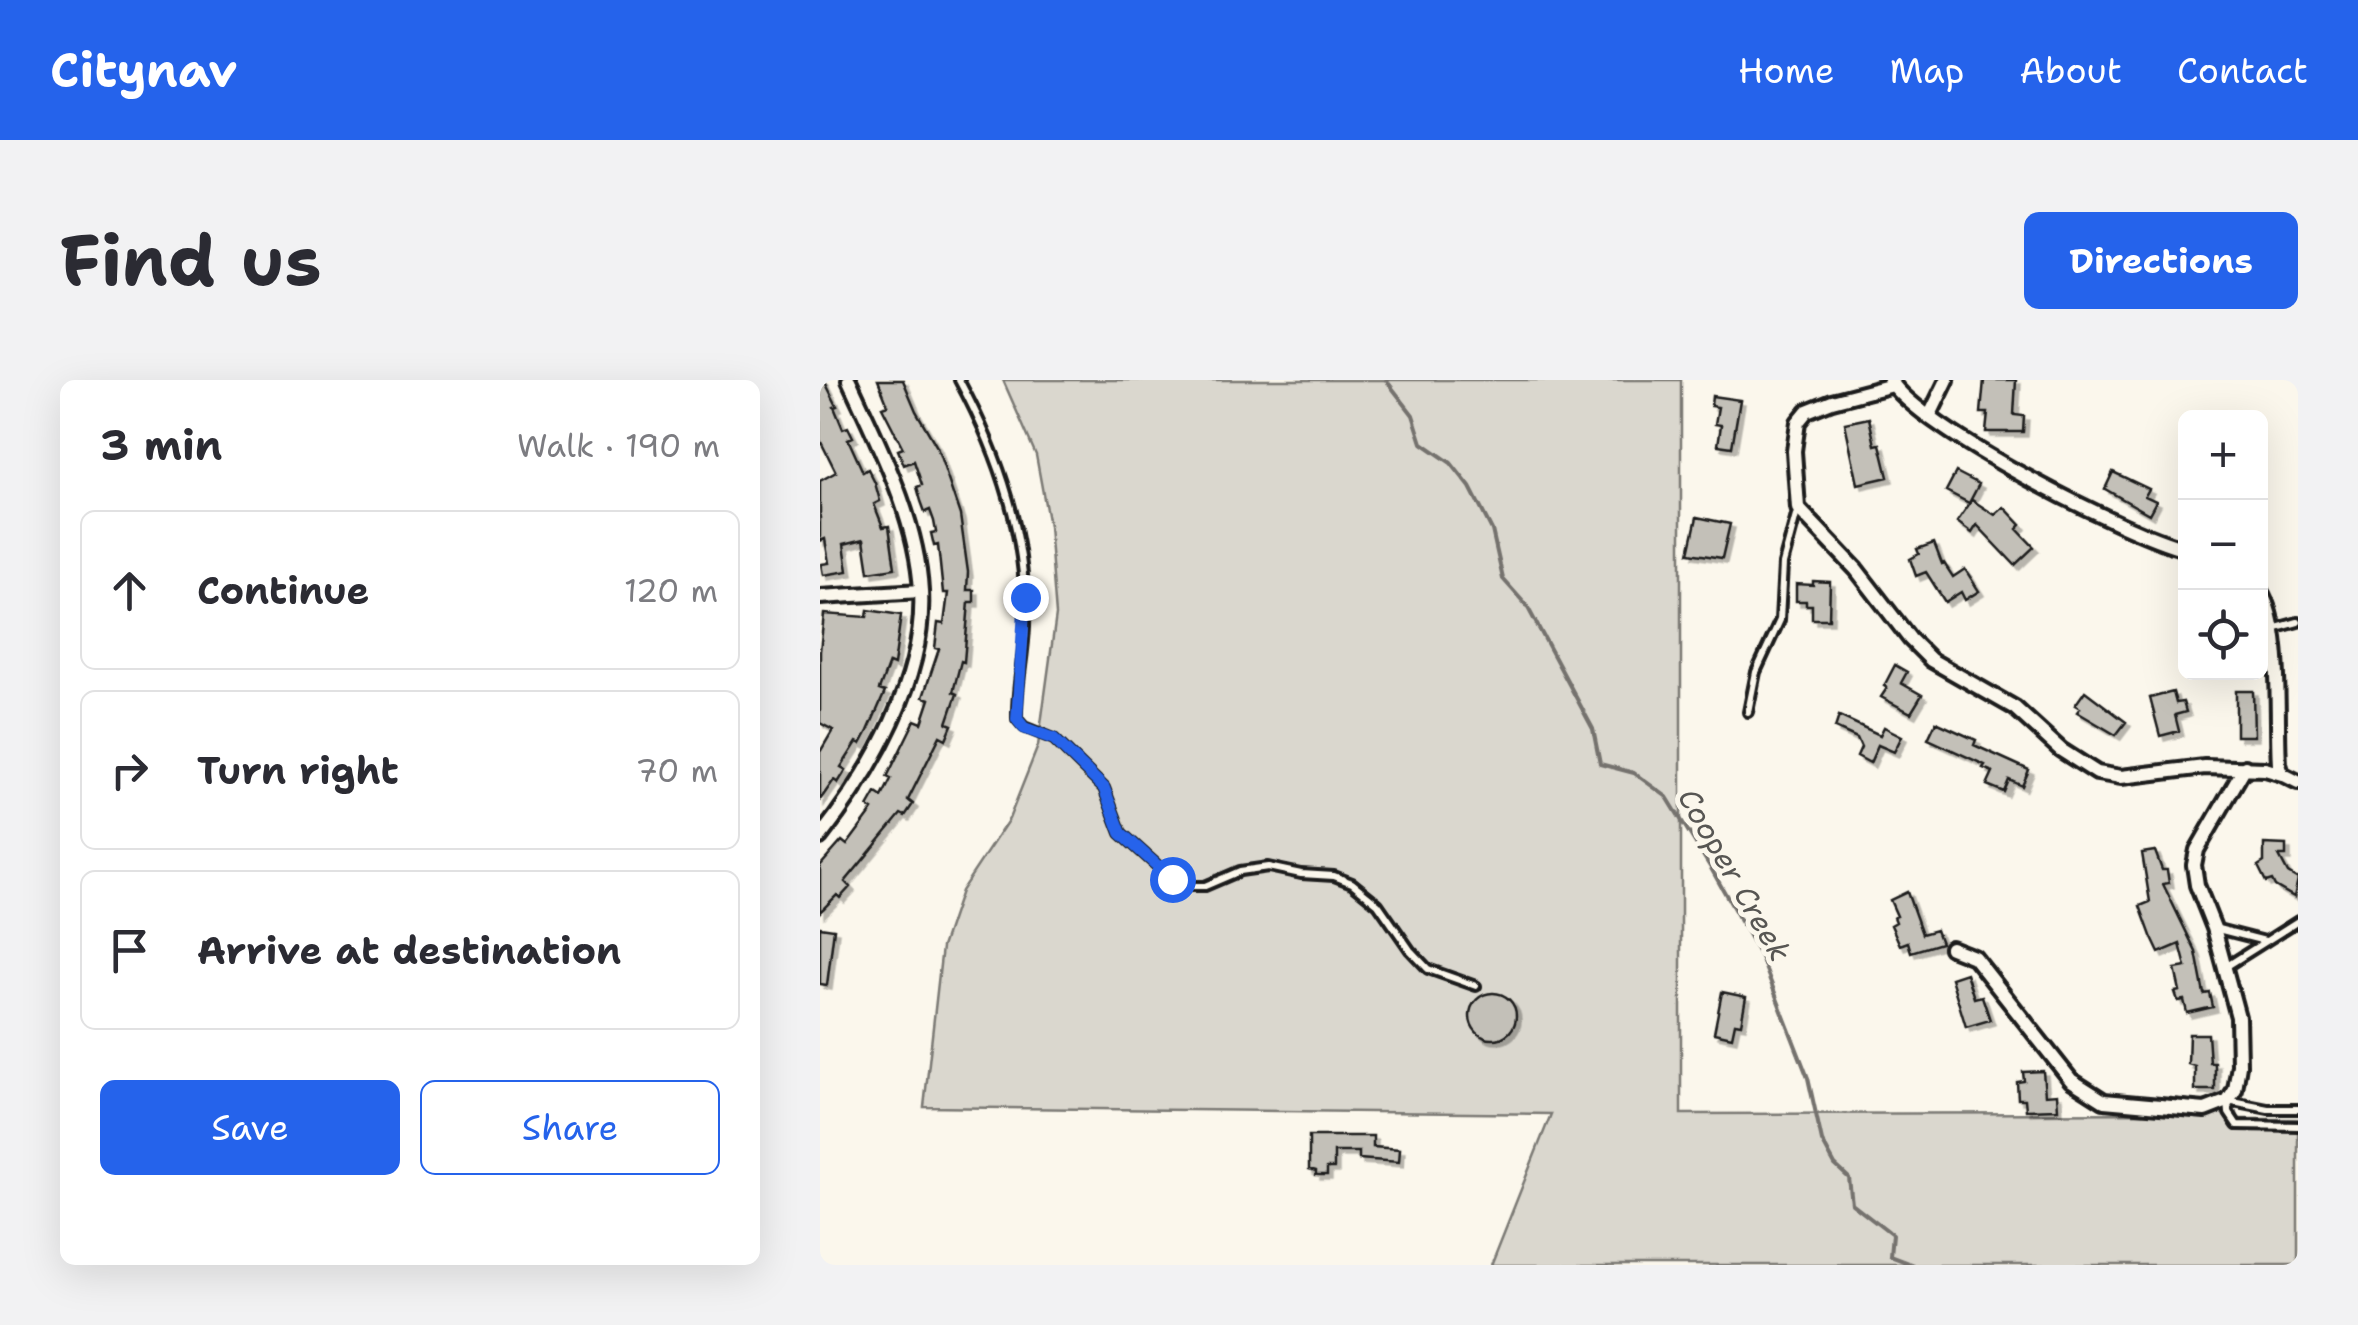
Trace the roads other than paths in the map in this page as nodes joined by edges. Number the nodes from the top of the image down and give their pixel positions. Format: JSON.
{"nodes":[{"id":1,"x":849,"y":380,"type":"edge"},
{"id":2,"x":958,"y":380,"type":"edge"},
{"id":3,"x":1947,"y":380,"type":"edge"},
{"id":4,"x":1892,"y":382,"type":"edge"},
{"id":5,"x":1929,"y":417,"type":"junction"},
{"id":6,"x":1798,"y":508,"type":"junction"},
{"id":7,"x":2178,"y":546,"type":"edge"},
{"id":8,"x":921,"y":591,"type":"junction"},
{"id":9,"x":820,"y":597,"type":"edge"},
{"id":10,"x":2268,"y":607,"type":"edge"},
{"id":11,"x":2298,"y":622,"type":"edge"},
{"id":12,"x":2272,"y":629,"type":"junction"},
{"id":13,"x":1748,"y":712,"type":"dead end"},
{"id":14,"x":2245,"y":767,"type":"junction"},
{"id":15,"x":2282,"y":774,"type":"junction"},
{"id":16,"x":2298,"y":782,"type":"edge"},
{"id":17,"x":820,"y":837,"type":"edge"},
{"id":18,"x":2298,"y":921,"type":"edge"},
{"id":19,"x":2214,"y":928,"type":"junction"},
{"id":20,"x":2266,"y":942,"type":"junction"},
{"id":21,"x":1951,"y":948,"type":"dead end"},
{"id":22,"x":2226,"y":967,"type":"junction"},
{"id":23,"x":1476,"y":986,"type":"dead end"},
{"id":24,"x":2228,"y":1102,"type":"junction"},
{"id":25,"x":2298,"y":1109,"type":"edge"},
{"id":26,"x":2298,"y":1126,"type":"edge"}],
"edges":[{"from":1,"to":8,"type":"street"},
{"from":2,"to":23,"type":"lane"},
{"from":3,"to":5,"type":"street"},
{"from":4,"to":5,"type":"street"},
{"from":4,"to":6,"type":"street"},
{"from":5,"to":7,"type":"street"},
{"from":6,"to":13,"type":"lane"},
{"from":6,"to":14,"type":"street"},
{"from":8,"to":9,"type":"street"},
{"from":8,"to":17,"type":"street"},
{"from":10,"to":12,"type":"street"},
{"from":11,"to":12,"type":"lane"},
{"from":12,"to":15,"type":"street"},
{"from":14,"to":15,"type":"street"},
{"from":14,"to":19,"type":"street"},
{"from":15,"to":16,"type":"street"},
{"from":18,"to":20,"type":"lane"},
{"from":19,"to":20,"type":"lane"},
{"from":19,"to":22,"type":"street"},
{"from":20,"to":22,"type":"lane"},
{"from":21,"to":24,"type":"street"},
{"from":22,"to":24,"type":"street"},
{"from":24,"to":25,"type":"lane"},
{"from":24,"to":26,"type":"lane"}]}
